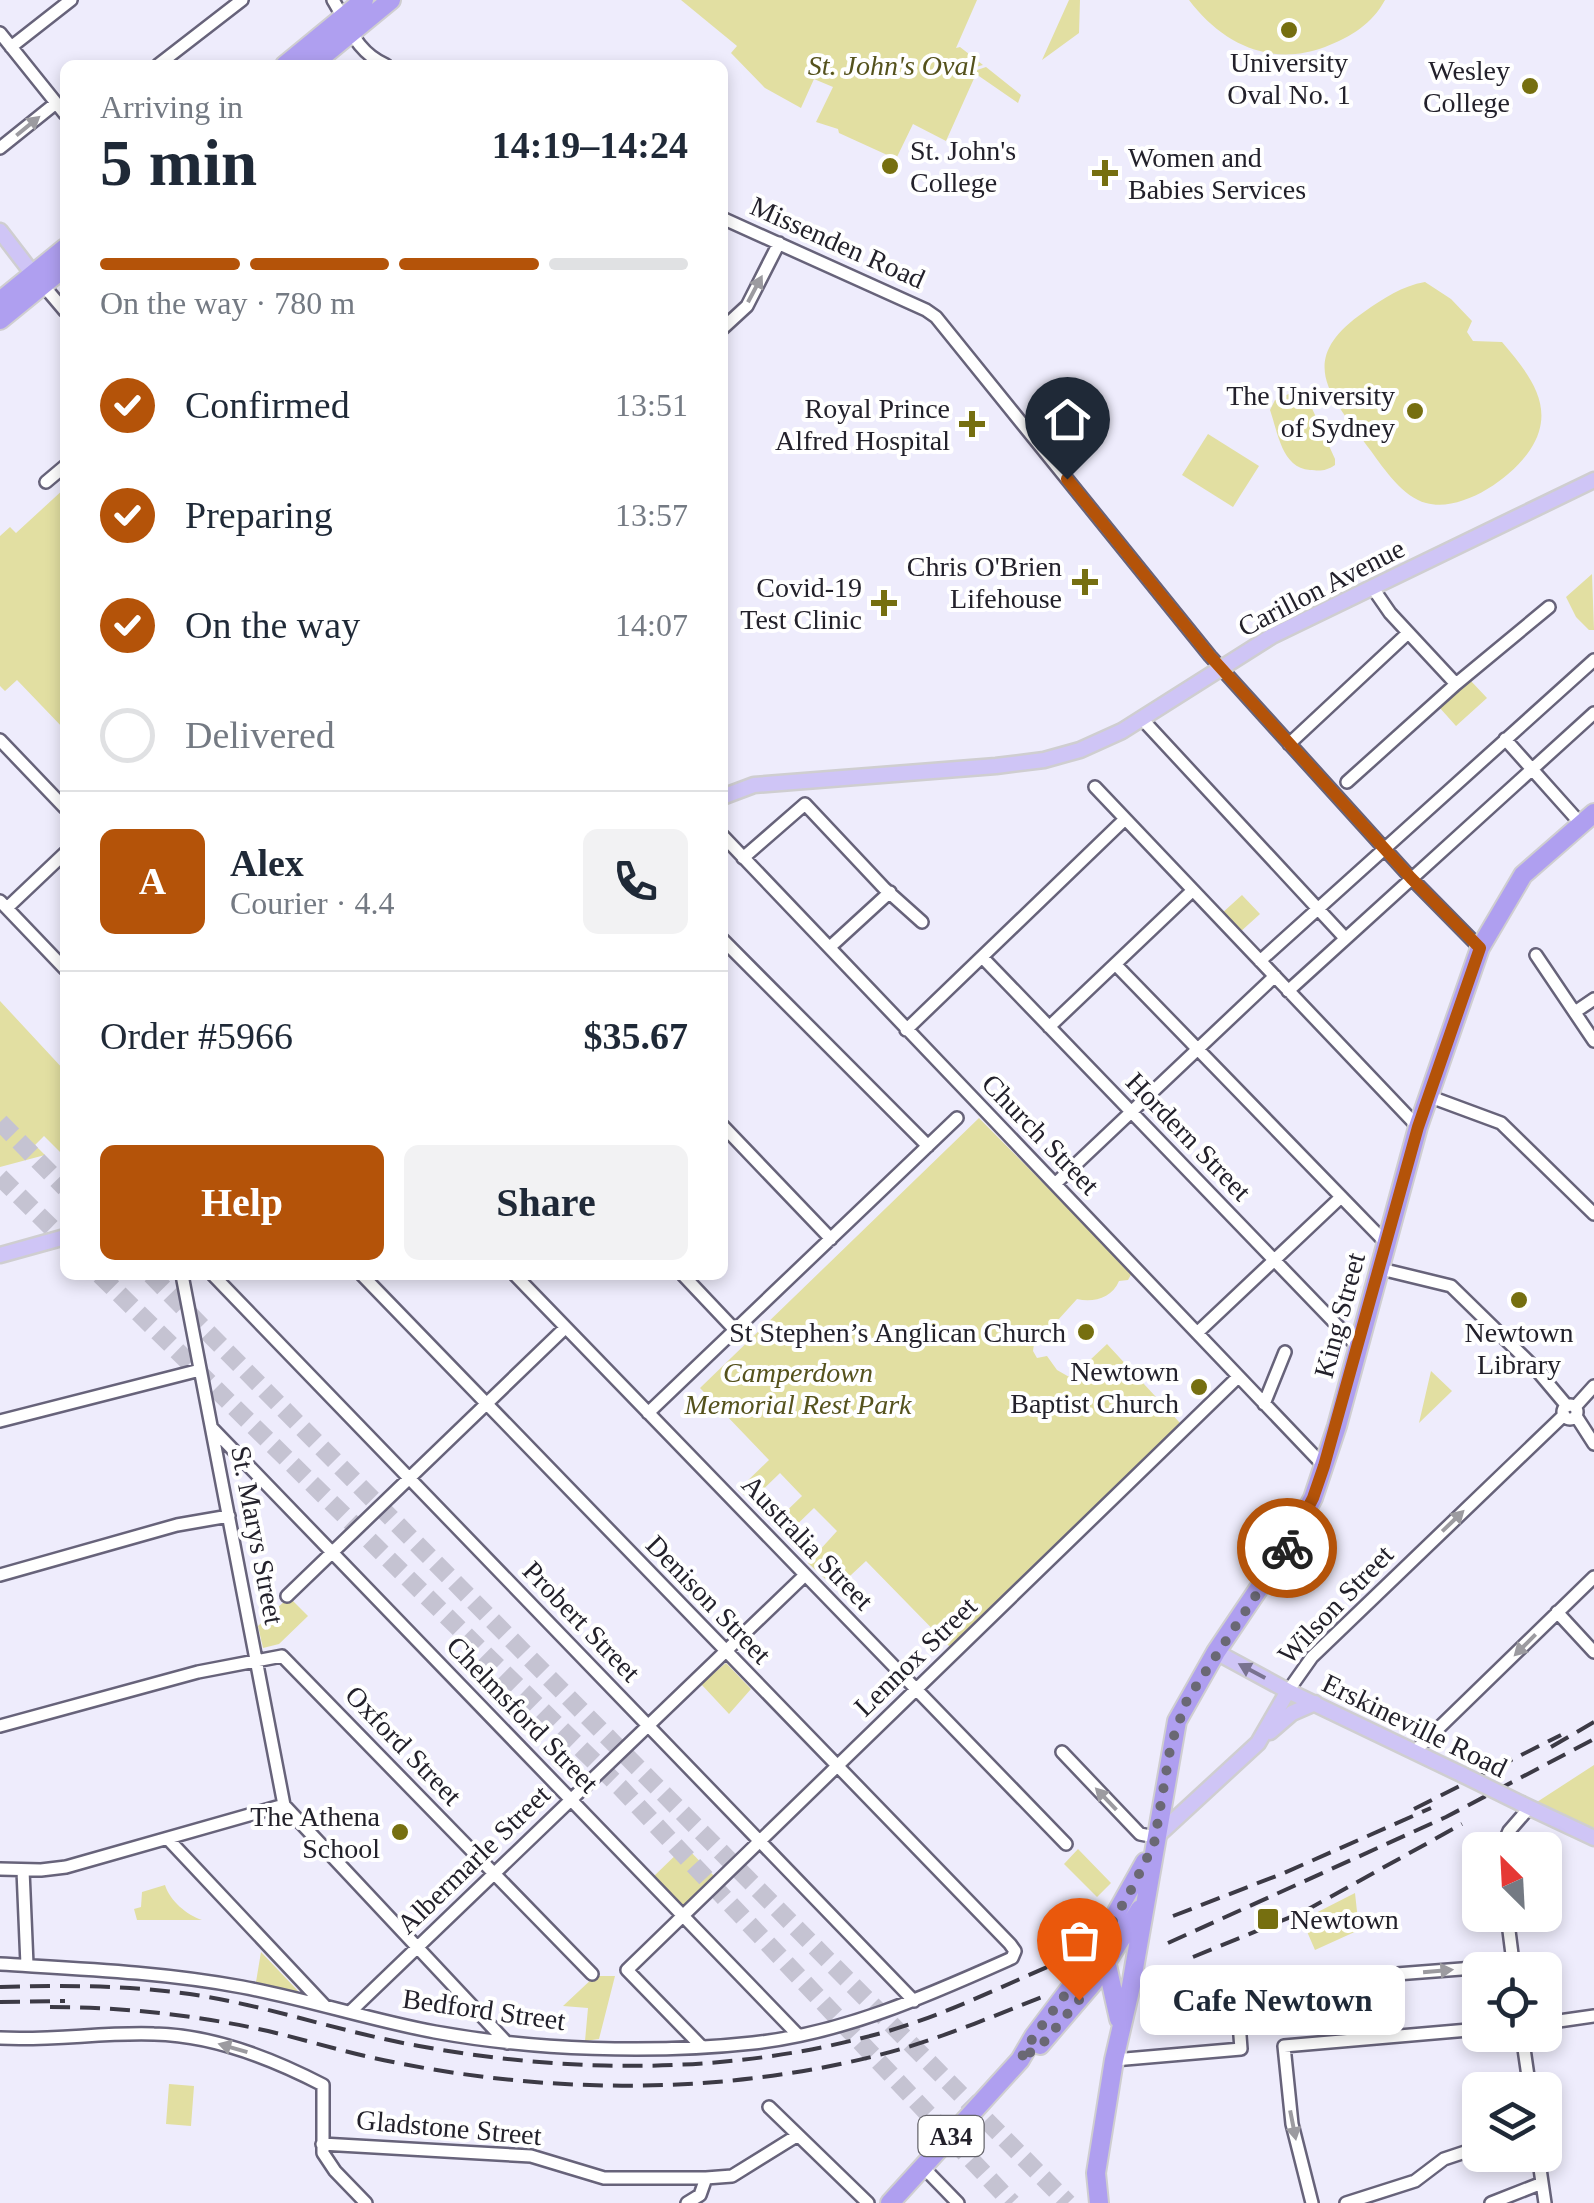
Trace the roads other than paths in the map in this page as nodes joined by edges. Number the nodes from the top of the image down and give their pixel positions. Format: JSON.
{"nodes":[{"id":1,"x":72,"y":0,"type":"edge"},
{"id":2,"x":242,"y":0,"type":"edge"},
{"id":3,"x":333,"y":0,"type":"edge"},
{"id":4,"x":364,"y":0,"type":"edge"},
{"id":5,"x":390,"y":0,"type":"edge"},
{"id":6,"x":347,"y":25,"type":"junction"},
{"id":7,"x":4,"y":41,"type":"edge"},
{"id":8,"x":164,"y":60,"type":"edge"},
{"id":9,"x":293,"y":60,"type":"edge"},
{"id":10,"x":316,"y":60,"type":"edge"},
{"id":11,"x":376,"y":60,"type":"edge"},
{"id":12,"x":60,"y":107,"type":"edge"},
{"id":13,"x":60,"y":109,"type":"edge"},
{"id":14,"x":0,"y":148,"type":"edge"},
{"id":15,"x":728,"y":221,"type":"edge"},
{"id":16,"x":0,"y":231,"type":"edge"},
{"id":17,"x":779,"y":243,"type":"junction"},
{"id":18,"x":60,"y":254,"type":"edge"},
{"id":19,"x":60,"y":269,"type":"edge"},
{"id":20,"x":38,"y":280,"type":"junction"},
{"id":21,"x":0,"y":301,"type":"edge"},
{"id":22,"x":60,"y":305,"type":"edge"},
{"id":23,"x":0,"y":320,"type":"edge"},
{"id":24,"x":728,"y":323,"type":"edge"},
{"id":25,"x":60,"y":470,"type":"edge"},
{"id":26,"x":1594,"y":480,"type":"edge"},
{"id":27,"x":46,"y":482,"type":"dead end"},
{"id":28,"x":1372,"y":587,"type":"junction"},
{"id":29,"x":1549,"y":607,"type":"dead end"},
{"id":30,"x":1408,"y":633,"type":"junction"},
{"id":31,"x":1594,"y":660,"type":"edge"},
{"id":32,"x":1222,"y":669,"type":"junction"},
{"id":33,"x":1456,"y":684,"type":"junction"},
{"id":34,"x":1594,"y":713,"type":"edge"},
{"id":35,"x":1142,"y":719,"type":"junction"},
{"id":36,"x":0,"y":740,"type":"edge"},
{"id":37,"x":1506,"y":740,"type":"junction"},
{"id":38,"x":1289,"y":744,"type":"junction"},
{"id":39,"x":1532,"y":769,"type":"junction"},
{"id":40,"x":1347,"y":782,"type":"dead end"},
{"id":41,"x":1095,"y":787,"type":"dead end"},
{"id":42,"x":728,"y":795,"type":"edge"},
{"id":43,"x":60,"y":803,"type":"edge"},
{"id":44,"x":1588,"y":818,"type":"edge"},
{"id":45,"x":1124,"y":820,"type":"junction"},
{"id":46,"x":728,"y":841,"type":"edge"},
{"id":47,"x":1384,"y":848,"type":"junction"},
{"id":48,"x":60,"y":857,"type":"edge"},
{"id":49,"x":744,"y":858,"type":"junction"},
{"id":50,"x":1411,"y":878,"type":"junction"},
{"id":51,"x":890,"y":892,"type":"junction"},
{"id":52,"x":1192,"y":892,"type":"junction"},
{"id":53,"x":4,"y":905,"type":"edge"},
{"id":54,"x":1318,"y":908,"type":"junction"},
{"id":55,"x":922,"y":922,"type":"dead end"},
{"id":56,"x":1345,"y":938,"type":"junction"},
{"id":57,"x":728,"y":945,"type":"edge"},
{"id":58,"x":830,"y":947,"type":"junction"},
{"id":59,"x":1480,"y":948,"type":"junction"},
{"id":60,"x":1536,"y":955,"type":"dead end"},
{"id":61,"x":983,"y":958,"type":"junction"},
{"id":62,"x":1260,"y":961,"type":"junction"},
{"id":63,"x":60,"y":964,"type":"edge"},
{"id":64,"x":1116,"y":965,"type":"junction"},
{"id":65,"x":1275,"y":976,"type":"junction"},
{"id":66,"x":1288,"y":991,"type":"junction"},
{"id":67,"x":1594,"y":999,"type":"edge"},
{"id":68,"x":1575,"y":1012,"type":"junction"},
{"id":69,"x":1049,"y":1028,"type":"junction"},
{"id":70,"x":906,"y":1030,"type":"junction"},
{"id":71,"x":1594,"y":1041,"type":"edge"},
{"id":72,"x":1198,"y":1049,"type":"junction"},
{"id":73,"x":1428,"y":1096,"type":"junction"},
{"id":74,"x":1131,"y":1112,"type":"junction"},
{"id":75,"x":958,"y":1118,"type":"dead end"},
{"id":76,"x":1418,"y":1127,"type":"junction"},
{"id":77,"x":728,"y":1131,"type":"edge"},
{"id":78,"x":928,"y":1146,"type":"junction"},
{"id":79,"x":1055,"y":1184,"type":"junction"},
{"id":80,"x":1340,"y":1198,"type":"junction"},
{"id":81,"x":1594,"y":1214,"type":"edge"},
{"id":82,"x":60,"y":1238,"type":"edge"},
{"id":83,"x":831,"y":1239,"type":"junction"},
{"id":84,"x":1388,"y":1244,"type":"junction"},
{"id":85,"x":0,"y":1255,"type":"edge"},
{"id":86,"x":1274,"y":1260,"type":"junction"},
{"id":87,"x":1381,"y":1269,"type":"junction"},
{"id":88,"x":183,"y":1280,"type":"edge"},
{"id":89,"x":219,"y":1280,"type":"edge"},
{"id":90,"x":367,"y":1280,"type":"edge"},
{"id":91,"x":519,"y":1280,"type":"edge"},
{"id":92,"x":688,"y":1280,"type":"edge"},
{"id":93,"x":565,"y":1328,"type":"junction"},
{"id":94,"x":736,"y":1330,"type":"junction"},
{"id":95,"x":1197,"y":1333,"type":"junction"},
{"id":96,"x":1359,"y":1348,"type":"junction"},
{"id":97,"x":1286,"y":1352,"type":"dead end"},
{"id":98,"x":200,"y":1370,"type":"junction"},
{"id":99,"x":1238,"y":1378,"type":"junction"},
{"id":100,"x":1594,"y":1386,"type":"edge"},
{"id":101,"x":486,"y":1404,"type":"junction"},
{"id":102,"x":1264,"y":1404,"type":"junction"},
{"id":103,"x":1570,"y":1411,"type":"junction"},
{"id":104,"x":648,"y":1413,"type":"junction"},
{"id":105,"x":0,"y":1421,"type":"edge"},
{"id":106,"x":212,"y":1428,"type":"junction"},
{"id":107,"x":1594,"y":1444,"type":"edge"},
{"id":108,"x":1324,"y":1466,"type":"junction"},
{"id":109,"x":409,"y":1478,"type":"junction"},
{"id":110,"x":229,"y":1516,"type":"junction"},
{"id":111,"x":332,"y":1552,"type":"junction"},
{"id":112,"x":0,"y":1574,"type":"edge"},
{"id":113,"x":804,"y":1576,"type":"junction"},
{"id":114,"x":1594,"y":1577,"type":"edge"},
{"id":115,"x":286,"y":1596,"type":"dead end"},
{"id":116,"x":1558,"y":1612,"type":"junction"},
{"id":117,"x":725,"y":1652,"type":"junction"},
{"id":118,"x":1216,"y":1652,"type":"junction"},
{"id":119,"x":1594,"y":1652,"type":"edge"},
{"id":120,"x":257,"y":1661,"type":"junction"},
{"id":121,"x":916,"y":1690,"type":"junction"},
{"id":122,"x":1288,"y":1691,"type":"junction"},
{"id":123,"x":1315,"y":1703,"type":"junction"},
{"id":124,"x":0,"y":1726,"type":"edge"},
{"id":125,"x":648,"y":1726,"type":"junction"},
{"id":126,"x":1258,"y":1744,"type":"junction"},
{"id":127,"x":1062,"y":1752,"type":"dead end"},
{"id":128,"x":1414,"y":1752,"type":"junction"},
{"id":129,"x":837,"y":1766,"type":"junction"},
{"id":130,"x":572,"y":1799,"type":"junction"},
{"id":131,"x":284,"y":1806,"type":"junction"},
{"id":132,"x":1525,"y":1806,"type":"junction"},
{"id":133,"x":1509,"y":1832,"type":"edge"},
{"id":134,"x":1594,"y":1838,"type":"edge"},
{"id":135,"x":168,"y":1839,"type":"junction"},
{"id":136,"x":759,"y":1841,"type":"junction"},
{"id":137,"x":1155,"y":1841,"type":"junction"},
{"id":138,"x":1066,"y":1844,"type":"dead end"},
{"id":139,"x":0,"y":1868,"type":"edge"},
{"id":140,"x":23,"y":1870,"type":"junction"},
{"id":141,"x":494,"y":1874,"type":"junction"},
{"id":142,"x":1144,"y":1901,"type":"junction"},
{"id":143,"x":682,"y":1916,"type":"junction"},
{"id":144,"x":1106,"y":1933,"type":"junction"},
{"id":145,"x":418,"y":1948,"type":"junction"},
{"id":146,"x":1012,"y":1958,"type":"joint"},
{"id":147,"x":1107,"y":1963,"type":"junction"},
{"id":148,"x":0,"y":1964,"type":"edge"},
{"id":149,"x":27,"y":1965,"type":"junction"},
{"id":150,"x":1462,"y":1971,"type":"edge"},
{"id":151,"x":592,"y":1974,"type":"dead end"},
{"id":152,"x":914,"y":2002,"type":"junction"},
{"id":153,"x":325,"y":2006,"type":"junction"},
{"id":154,"x":350,"y":2012,"type":"junction"},
{"id":155,"x":1594,"y":2016,"type":"edge"},
{"id":156,"x":1562,"y":2021,"type":"edge"},
{"id":157,"x":1120,"y":2024,"type":"junction"},
{"id":158,"x":1462,"y":2031,"type":"edge"},
{"id":159,"x":798,"y":2035,"type":"junction"},
{"id":160,"x":0,"y":2038,"type":"edge"},
{"id":161,"x":507,"y":2043,"type":"junction"},
{"id":162,"x":702,"y":2046,"type":"junction"},
{"id":163,"x":1020,"y":2060,"type":"junction"},
{"id":164,"x":1114,"y":2060,"type":"junction"},
{"id":165,"x":769,"y":2107,"type":"dead end"},
{"id":166,"x":798,"y":2135,"type":"junction"},
{"id":167,"x":322,"y":2144,"type":"junction"},
{"id":168,"x":1462,"y":2153,"type":"edge"},
{"id":169,"x":923,"y":2167,"type":"junction"},
{"id":170,"x":1540,"y":2172,"type":"edge"},
{"id":171,"x":706,"y":2178,"type":"junction"},
{"id":172,"x":1542,"y":2183,"type":"junction"},
{"id":173,"x":359,"y":2201,"type":"edge"},
{"id":174,"x":687,"y":2203,"type":"edge"},
{"id":175,"x":868,"y":2203,"type":"edge"},
{"id":176,"x":890,"y":2203,"type":"edge"},
{"id":177,"x":958,"y":2203,"type":"edge"},
{"id":178,"x":1098,"y":2203,"type":"edge"},
{"id":179,"x":1312,"y":2203,"type":"edge"},
{"id":180,"x":1346,"y":2203,"type":"edge"},
{"id":181,"x":1491,"y":2203,"type":"edge"},
{"id":182,"x":1545,"y":2203,"type":"edge"}],
"edges":[{"from":1,"to":7,"type":"street"},
{"from":2,"to":8,"type":"street"},
{"from":3,"to":6,"type":"street"},
{"from":4,"to":6,"type":"highway"},
{"from":5,"to":6,"type":"highway"},
{"from":6,"to":9,"type":"highway"},
{"from":6,"to":10,"type":"highway"},
{"from":6,"to":11,"type":"street"},
{"from":7,"to":12,"type":"street"},
{"from":14,"to":13,"type":"street","one_way":true},
{"from":15,"to":17,"type":"street","name":"Missenden Road"},
{"from":16,"to":20,"type":"main road"},
{"from":24,"to":17,"type":"street","one_way":true},
{"from":17,"to":32,"type":"street","name":"Missenden Road"},
{"from":18,"to":20,"type":"highway"},
{"from":19,"to":20,"type":"highway"},
{"from":20,"to":21,"type":"highway"},
{"from":20,"to":22,"type":"street"},
{"from":20,"to":23,"type":"highway"},
{"from":25,"to":27,"type":"street"},
{"from":26,"to":28,"type":"main road","name":"Carillon Avenue"},
{"from":28,"to":30,"type":"street"},
{"from":28,"to":32,"type":"main road","name":"Carillon Avenue"},
{"from":29,"to":33,"type":"street"},
{"from":30,"to":33,"type":"street"},
{"from":30,"to":38,"type":"street"},
{"from":31,"to":37,"type":"street"},
{"from":32,"to":35,"type":"main road","name":"Carillon Avenue"},
{"from":32,"to":38,"type":"street","name":"Missenden Road"},
{"from":33,"to":40,"type":"street"},
{"from":34,"to":39,"type":"street"},
{"from":35,"to":42,"type":"main road","name":"Carillon Avenue"},
{"from":35,"to":54,"type":"street"},
{"from":36,"to":43,"type":"street"},
{"from":37,"to":39,"type":"street"},
{"from":37,"to":47,"type":"street"},
{"from":38,"to":47,"type":"street","name":"Missenden Road"},
{"from":39,"to":44,"type":"street"},
{"from":39,"to":50,"type":"street"},
{"from":41,"to":45,"type":"street"},
{"from":44,"to":59,"type":"highway","name":"King Street"},
{"from":45,"to":52,"type":"street"},
{"from":45,"to":61,"type":"street"},
{"from":46,"to":49,"type":"street","name":"Church Street"},
{"from":47,"to":50,"type":"street","name":"Missenden Road"},
{"from":47,"to":54,"type":"street"},
{"from":48,"to":53,"type":"street"},
{"from":49,"to":51,"type":"street"},
{"from":49,"to":58,"type":"street","name":"Church Street"},
{"from":50,"to":56,"type":"street"},
{"from":50,"to":59,"type":"street","name":"Missenden Road"},
{"from":51,"to":55,"type":"street"},
{"from":51,"to":58,"type":"street"},
{"from":52,"to":62,"type":"street"},
{"from":52,"to":64,"type":"street"},
{"from":53,"to":63,"type":"street"},
{"from":54,"to":56,"type":"street"},
{"from":54,"to":62,"type":"street"},
{"from":56,"to":66,"type":"street"},
{"from":57,"to":78,"type":"street"},
{"from":58,"to":70,"type":"street","name":"Church Street"},
{"from":59,"to":73,"type":"highway","name":"King Street"},
{"from":60,"to":68,"type":"street"},
{"from":61,"to":69,"type":"street","name":"Hordern Street"},
{"from":61,"to":70,"type":"street"},
{"from":62,"to":65,"type":"street"},
{"from":64,"to":69,"type":"street"},
{"from":64,"to":72,"type":"street"},
{"from":65,"to":66,"type":"street"},
{"from":65,"to":72,"type":"street"},
{"from":66,"to":76,"type":"street"},
{"from":67,"to":68,"type":"street"},
{"from":68,"to":71,"type":"street"},
{"from":69,"to":74,"type":"street","name":"Hordern Street"},
{"from":70,"to":79,"type":"street","name":"Church Street"},
{"from":72,"to":74,"type":"street"},
{"from":72,"to":80,"type":"street"},
{"from":73,"to":76,"type":"highway","name":"King Street"},
{"from":73,"to":81,"type":"street"},
{"from":74,"to":79,"type":"street"},
{"from":74,"to":86,"type":"street","name":"Hordern Street"},
{"from":75,"to":78,"type":"street"},
{"from":76,"to":84,"type":"highway","name":"King Street"},
{"from":77,"to":83,"type":"street"},
{"from":78,"to":83,"type":"street"},
{"from":79,"to":95,"type":"street","name":"Church Street"},
{"from":80,"to":84,"type":"street"},
{"from":80,"to":86,"type":"street"},
{"from":82,"to":85,"type":"main road"},
{"from":83,"to":94,"type":"street"},
{"from":84,"to":87,"type":"highway","name":"King Street"},
{"from":86,"to":95,"type":"street"},
{"from":86,"to":96,"type":"street","name":"Hordern Street"},
{"from":87,"to":96,"type":"highway","name":"King Street"},
{"from":87,"to":103,"type":"street"},
{"from":88,"to":98,"type":"street","name":"St. Marys Street"},
{"from":89,"to":109,"type":"street","name":"Probert Street"},
{"from":90,"to":101,"type":"street","name":"Denison Street"},
{"from":91,"to":93,"type":"street","name":"Australia Street"},
{"from":92,"to":94,"type":"street"},
{"from":93,"to":101,"type":"street"},
{"from":93,"to":104,"type":"street","name":"Australia Street"},
{"from":94,"to":104,"type":"street"},
{"from":95,"to":99,"type":"street","name":"Church Street"},
{"from":96,"to":108,"type":"highway","name":"King Street"},
{"from":97,"to":102,"type":"street"},
{"from":98,"to":105,"type":"street"},
{"from":98,"to":106,"type":"street","name":"St. Marys Street"},
{"from":99,"to":102,"type":"street","name":"Church Street"},
{"from":99,"to":121,"type":"street","name":"Lennox Street"},
{"from":100,"to":103,"type":"street","name":"Wilson Street"},
{"from":101,"to":109,"type":"street"},
{"from":101,"to":117,"type":"street","name":"Denison Street"},
{"from":102,"to":108,"type":"street","name":"Church Street"},
{"from":103,"to":107,"type":"street"},
{"from":122,"to":103,"type":"street","name":"Wilson Street","one_way":true},
{"from":104,"to":113,"type":"street","name":"Australia Street"},
{"from":106,"to":110,"type":"street","name":"St. Marys Street"},
{"from":106,"to":111,"type":"street","name":"Chelmsford Street"},
{"from":108,"to":118,"type":"highway","name":"King Street"},
{"from":109,"to":111,"type":"street"},
{"from":109,"to":125,"type":"street","name":"Probert Street"},
{"from":110,"to":112,"type":"street"},
{"from":110,"to":120,"type":"street","name":"St. Marys Street"},
{"from":111,"to":115,"type":"street"},
{"from":111,"to":130,"type":"street","name":"Chelmsford Street"},
{"from":113,"to":117,"type":"street","name":"Albermarle Street"},
{"from":113,"to":121,"type":"street","name":"Australia Street"},
{"from":114,"to":116,"type":"street"},
{"from":116,"to":119,"type":"street"},
{"from":116,"to":128,"type":"street","one_way":true},
{"from":117,"to":125,"type":"street","name":"Albermarle Street"},
{"from":117,"to":129,"type":"street","name":"Denison Street"},
{"from":122,"to":118,"type":"main road","name":"Erskineville Road","one_way":true},
{"from":118,"to":137,"type":"highway","name":"King Street"},
{"from":120,"to":124,"type":"street"},
{"from":120,"to":131,"type":"street","name":"St. Marys Street"},
{"from":120,"to":141,"type":"street","name":"Oxford Street"},
{"from":121,"to":129,"type":"street","name":"Lennox Street"},
{"from":121,"to":138,"type":"street","name":"Australia Street"},
{"from":122,"to":123,"type":"main road","name":"Erskineville Road"},
{"from":122,"to":126,"type":"main road","name":"Wilson Street"},
{"from":123,"to":126,"type":"main road"},
{"from":123,"to":128,"type":"main road","name":"Erskineville Road"},
{"from":125,"to":130,"type":"street","name":"Albermarle Street"},
{"from":125,"to":136,"type":"street","name":"Probert Street"},
{"from":126,"to":137,"type":"main road","name":"Wilson Street"},
{"from":137,"to":127,"type":"street","one_way":true},
{"from":128,"to":132,"type":"main road","name":"Erskineville Road","bridge":true},
{"from":129,"to":136,"type":"street","name":"Lennox Street"},
{"from":129,"to":146,"type":"street","name":"Denison Street"},
{"from":130,"to":141,"type":"street","name":"Albermarle Street"},
{"from":130,"to":143,"type":"street","name":"Chelmsford Street"},
{"from":131,"to":135,"type":"street"},
{"from":131,"to":145,"type":"street"},
{"from":132,"to":133,"type":"street"},
{"from":132,"to":134,"type":"main road","name":"Erskineville Road"},
{"from":135,"to":140,"type":"street"},
{"from":135,"to":153,"type":"street"},
{"from":136,"to":143,"type":"street","name":"Lennox Street"},
{"from":136,"to":152,"type":"street","name":"Probert Street"},
{"from":137,"to":142,"type":"highway","name":"King Street"},
{"from":137,"to":144,"type":"highway","name":"King Street"},
{"from":139,"to":140,"type":"street"},
{"from":140,"to":149,"type":"street"},
{"from":141,"to":145,"type":"street","name":"Albermarle Street"},
{"from":141,"to":151,"type":"street","name":"Oxford Street"},
{"from":142,"to":147,"type":"highway","number":"A34"},
{"from":142,"to":157,"type":"highway","name":"King Street"},
{"from":143,"to":159,"type":"street","name":"Chelmsford Street"},
{"from":143,"to":162,"type":"street","name":"Lennox Street"},
{"from":144,"to":147,"type":"highway","name":"King Street"},
{"from":144,"to":163,"type":"highway","number":"A34"},
{"from":145,"to":154,"type":"street","name":"Albermarle Street"},
{"from":145,"to":161,"type":"street"},
{"from":146,"to":152,"type":"street","name":"Bedford Street"},
{"from":147,"to":157,"type":"highway","name":"King Street"},
{"from":147,"to":163,"type":"highway","number":"A34"},
{"from":148,"to":149,"type":"street","name":"Bedford Street"},
{"from":149,"to":153,"type":"street","name":"Bedford Street"},
{"from":164,"to":150,"type":"street","one_way":true},
{"from":152,"to":159,"type":"street","name":"Bedford Street"},
{"from":153,"to":154,"type":"street","name":"Bedford Street"},
{"from":154,"to":161,"type":"street","name":"Bedford Street"},
{"from":155,"to":156,"type":"street"},
{"from":157,"to":164,"type":"highway","name":"King Street"},
{"from":158,"to":179,"type":"street","one_way":true},
{"from":159,"to":162,"type":"street","name":"Bedford Street"},
{"from":167,"to":160,"type":"street","one_way":true},
{"from":161,"to":162,"type":"street","name":"Bedford Street"},
{"from":163,"to":169,"type":"highway","number":"A34"},
{"from":164,"to":178,"type":"highway","name":"King Street"},
{"from":165,"to":166,"type":"street"},
{"from":166,"to":171,"type":"street","name":"Gladstone Street"},
{"from":166,"to":175,"type":"street"},
{"from":167,"to":171,"type":"street","name":"Gladstone Street"},
{"from":167,"to":173,"type":"street"},
{"from":168,"to":180,"type":"street"},
{"from":169,"to":176,"type":"highway","number":"A34"},
{"from":169,"to":177,"type":"street"},
{"from":170,"to":172,"type":"street"},
{"from":171,"to":174,"type":"street"},
{"from":172,"to":181,"type":"street"},
{"from":172,"to":182,"type":"street"}]}
